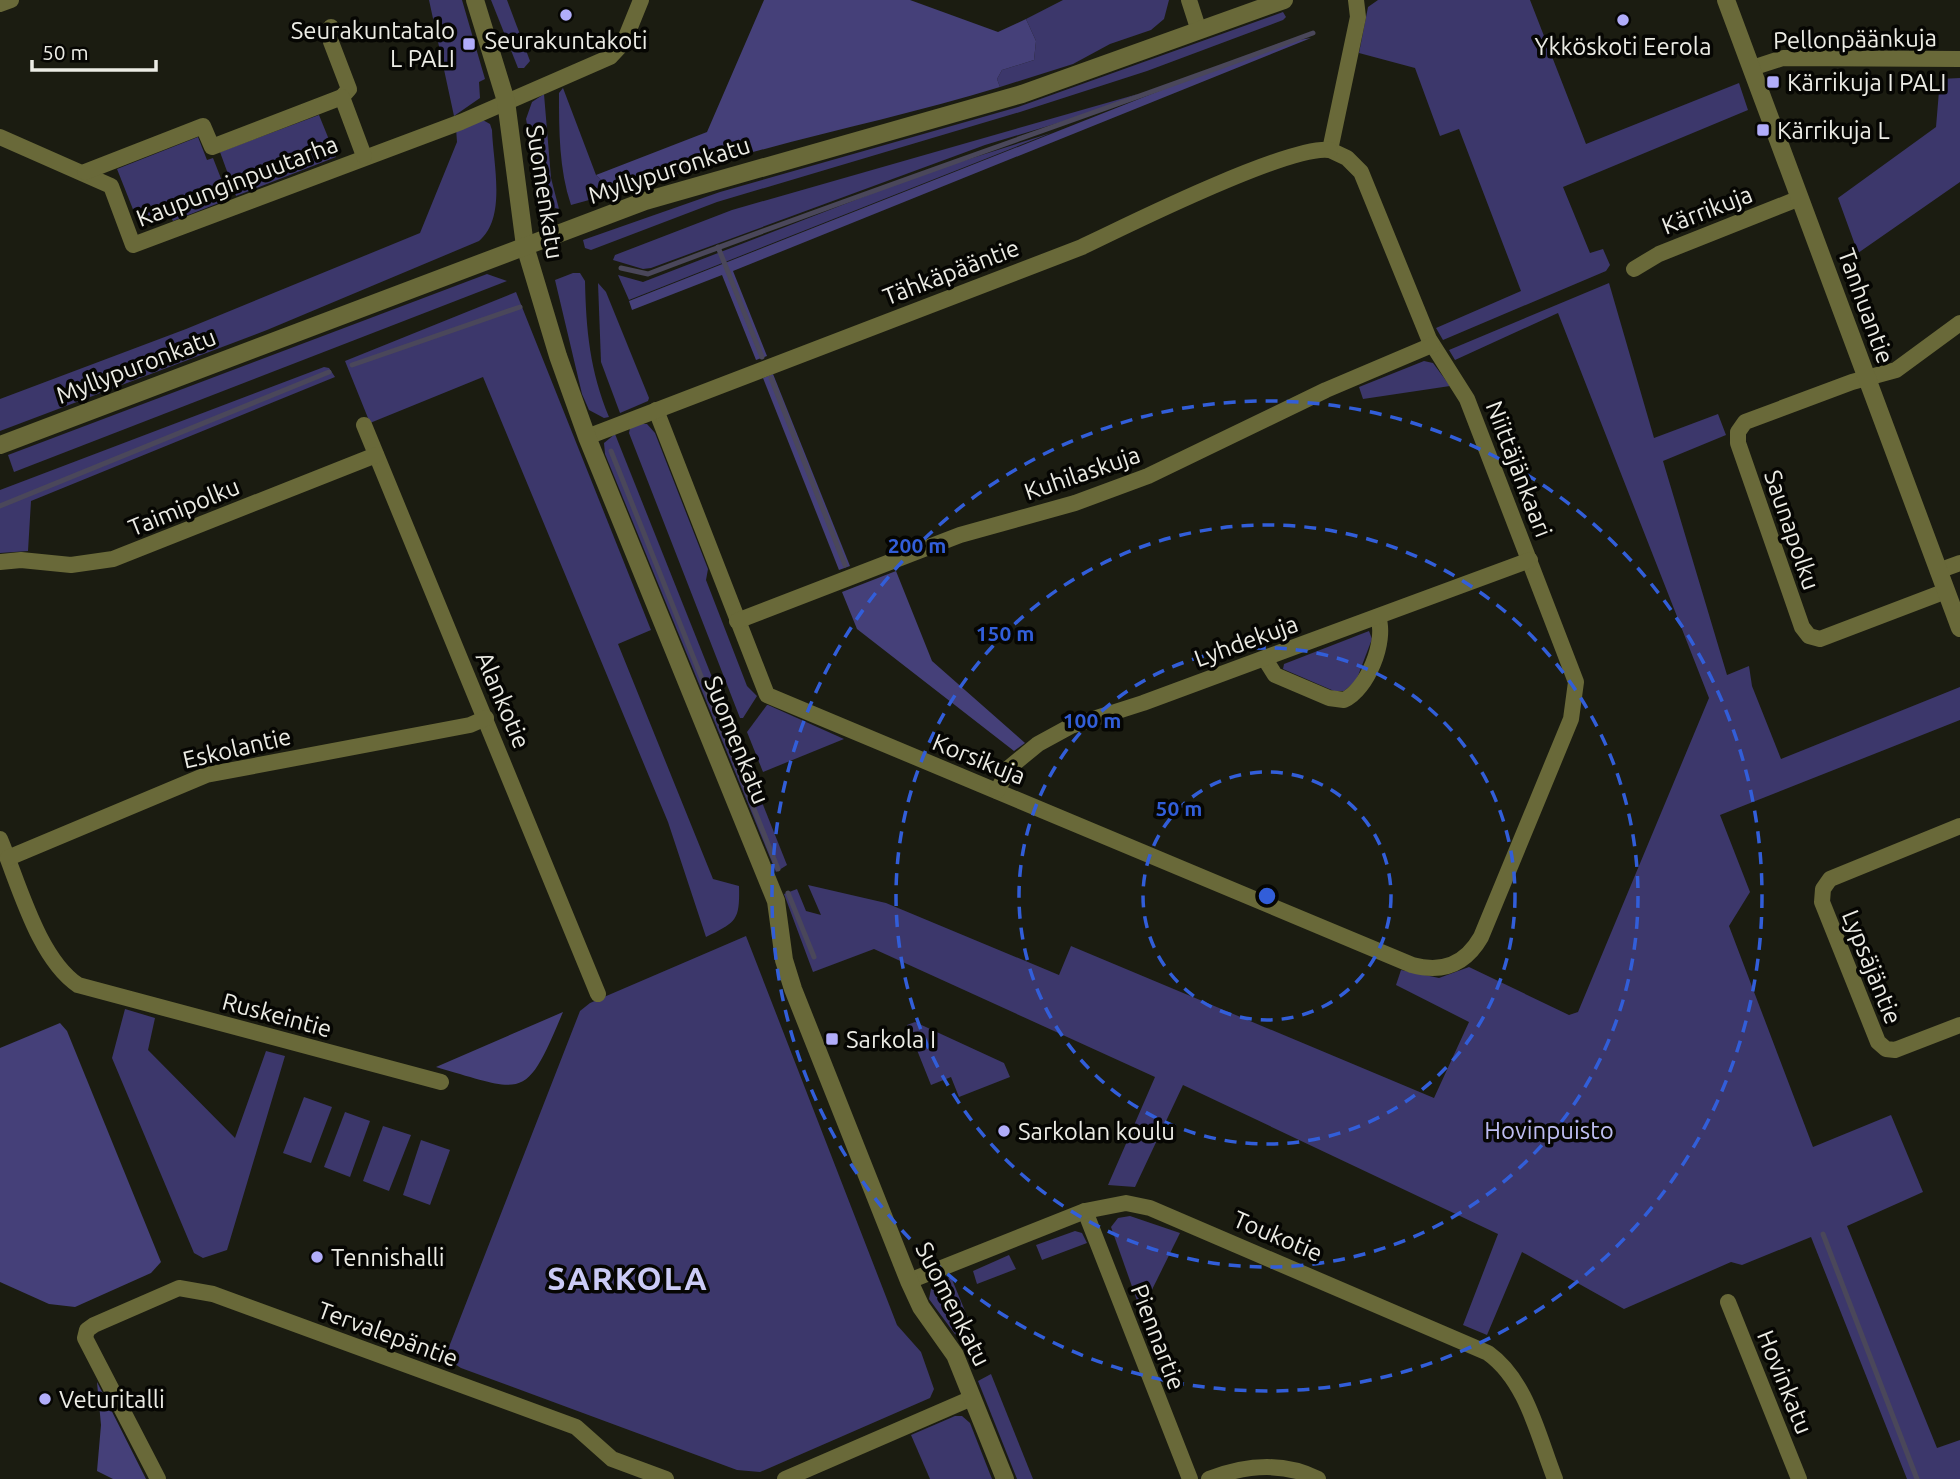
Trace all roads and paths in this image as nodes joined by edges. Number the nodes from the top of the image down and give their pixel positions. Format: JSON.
{"nodes":[{"id":1,"x":12,"y":0,"type":"edge"},
{"id":2,"x":475,"y":0,"type":"edge"},
{"id":3,"x":641,"y":0,"type":"edge"},
{"id":4,"x":1189,"y":0,"type":"edge"},
{"id":5,"x":1284,"y":0,"type":"edge"},
{"id":6,"x":1356,"y":0,"type":"edge"},
{"id":7,"x":1726,"y":0,"type":"edge"},
{"id":8,"x":0,"y":4,"type":"edge"},
{"id":9,"x":331,"y":27,"type":"dead end"},
{"id":10,"x":1199,"y":31,"type":"junction"},
{"id":11,"x":1960,"y":59,"type":"edge"},
{"id":12,"x":1752,"y":68,"type":"junction"},
{"id":13,"x":342,"y":97,"type":"junction"},
{"id":14,"x":506,"y":101,"type":"junction"},
{"id":15,"x":0,"y":137,"type":"edge"},
{"id":16,"x":1330,"y":150,"type":"junction"},
{"id":17,"x":364,"y":156,"type":"junction"},
{"id":18,"x":85,"y":172,"type":"junction"},
{"id":19,"x":1800,"y":198,"type":"junction"},
{"id":20,"x":525,"y":246,"type":"junction"},
{"id":21,"x":1634,"y":269,"type":"dead end"},
{"id":22,"x":1960,"y":323,"type":"edge"},
{"id":23,"x":1432,"y":345,"type":"junction"},
{"id":24,"x":1866,"y":378,"type":"junction"},
{"id":25,"x":656,"y":410,"type":"junction"},
{"id":26,"x":364,"y":425,"type":"dead end"},
{"id":27,"x":587,"y":437,"type":"junction"},
{"id":28,"x":0,"y":445,"type":"edge"},
{"id":29,"x":376,"y":455,"type":"junction"},
{"id":30,"x":1530,"y":560,"type":"junction"},
{"id":31,"x":0,"y":562,"type":"edge"},
{"id":32,"x":1960,"y":563,"type":"edge"},
{"id":33,"x":1938,"y":571,"type":"junction"},
{"id":34,"x":1946,"y":592,"type":"junction"},
{"id":35,"x":1378,"y":617,"type":"junction"},
{"id":36,"x":737,"y":621,"type":"junction"},
{"id":37,"x":1960,"y":628,"type":"edge"},
{"id":38,"x":1265,"y":659,"type":"junction"},
{"id":39,"x":486,"y":718,"type":"junction"},
{"id":40,"x":997,"y":791,"type":"junction"},
{"id":41,"x":1960,"y":825,"type":"edge"},
{"id":42,"x":0,"y":839,"type":"edge"},
{"id":43,"x":8,"y":858,"type":"junction"},
{"id":44,"x":1458,"y":963,"type":"joint"},
{"id":45,"x":598,"y":994,"type":"dead end"},
{"id":46,"x":1960,"y":1025,"type":"edge"},
{"id":47,"x":441,"y":1082,"type":"dead end"},
{"id":48,"x":1085,"y":1212,"type":"junction"},
{"id":49,"x":909,"y":1281,"type":"junction"},
{"id":50,"x":1728,"y":1302,"type":"dead end"},
{"id":51,"x":972,"y":1398,"type":"junction"},
{"id":52,"x":814,"y":1473,"type":"edge"},
{"id":53,"x":158,"y":1479,"type":"edge"},
{"id":54,"x":666,"y":1479,"type":"edge"},
{"id":55,"x":785,"y":1479,"type":"edge"},
{"id":56,"x":1005,"y":1479,"type":"edge"},
{"id":57,"x":1190,"y":1479,"type":"edge"},
{"id":58,"x":1209,"y":1479,"type":"edge"},
{"id":59,"x":1318,"y":1479,"type":"edge"},
{"id":60,"x":1555,"y":1479,"type":"edge"},
{"id":61,"x":1799,"y":1479,"type":"edge"}],
"edges":[{"from":1,"to":8,"type":"street"},
{"from":2,"to":14,"type":"street","name":"Suomenkatu"},
{"from":3,"to":14,"type":"street","name":"Kaupunginpuutarha"},
{"from":4,"to":10,"type":"street"},
{"from":5,"to":10,"type":"street","name":"Myllypuronkatu"},
{"from":6,"to":16,"type":"street"},
{"from":7,"to":12,"type":"street","name":"Tanhuantie"},
{"from":9,"to":13,"type":"street"},
{"from":10,"to":20,"type":"street","name":"Myllypuronkatu"},
{"from":11,"to":12,"type":"street","name":"Pellonpäänkuja"},
{"from":12,"to":19,"type":"street","name":"Tanhuantie"},
{"from":13,"to":17,"type":"street","name":"Kaupunginpuutarha"},
{"from":13,"to":18,"type":"street","name":"Kaupunginpuutarha"},
{"from":14,"to":17,"type":"street","name":"Kaupunginpuutarha"},
{"from":14,"to":20,"type":"street","name":"Suomenkatu"},
{"from":15,"to":18,"type":"street","name":"Kaupunginpuutarha"},
{"from":16,"to":23,"type":"street","name":"Niittäjänkaari"},
{"from":16,"to":25,"type":"street","name":"Tähkäpääntie"},
{"from":17,"to":18,"type":"street","name":"Kaupunginpuutarha"},
{"from":19,"to":21,"type":"street","name":"Kärrikuja"},
{"from":19,"to":24,"type":"street","name":"Tanhuantie"},
{"from":20,"to":27,"type":"street","name":"Suomenkatu"},
{"from":20,"to":28,"type":"street","name":"Myllypuronkatu"},
{"from":22,"to":24,"type":"street"},
{"from":23,"to":30,"type":"street","name":"Niittäjänkaari"},
{"from":23,"to":36,"type":"street","name":"Kuhilaskuja"},
{"from":24,"to":33,"type":"street","name":"Tanhuantie"},
{"from":24,"to":34,"type":"street","name":"Saunapolku"},
{"from":25,"to":27,"type":"street","name":"Tähkäpääntie"},
{"from":25,"to":36,"type":"street","name":"Korsikuja"},
{"from":26,"to":29,"type":"street","name":"Alankotie"},
{"from":27,"to":49,"type":"street","name":"Suomenkatu"},
{"from":29,"to":31,"type":"street","name":"Taimipolku"},
{"from":29,"to":39,"type":"street","name":"Alankotie"},
{"from":30,"to":35,"type":"street","name":"Lyhdekuja"},
{"from":30,"to":44,"type":"street","name":"Niittäjänkaari"},
{"from":32,"to":33,"type":"street"},
{"from":33,"to":34,"type":"street","name":"Tanhuantie"},
{"from":34,"to":37,"type":"street","name":"Tanhuantie"},
{"from":35,"to":38,"type":"street","name":"Lyhdekuja"},
{"from":35,"to":38,"type":"street"},
{"from":36,"to":40,"type":"street","name":"Korsikuja"},
{"from":38,"to":40,"type":"street","name":"Lyhdekuja"},
{"from":39,"to":43,"type":"street","name":"Eskolantie"},
{"from":39,"to":45,"type":"street","name":"Alankotie"},
{"from":40,"to":44,"type":"street","name":"Korsikuja"},
{"from":41,"to":46,"type":"street","name":"Lypsäjäntie"},
{"from":42,"to":43,"type":"street","name":"Ruskeintie"},
{"from":43,"to":47,"type":"street","name":"Ruskeintie"},
{"from":48,"to":49,"type":"street","name":"Toukotie"},
{"from":48,"to":57,"type":"street","name":"Piennartie"},
{"from":48,"to":60,"type":"street","name":"Toukotie"},
{"from":49,"to":51,"type":"street","name":"Suomenkatu"},
{"from":50,"to":61,"type":"street","name":"Hovinkatu"},
{"from":51,"to":52,"type":"street"},
{"from":51,"to":56,"type":"street","name":"Suomenkatu"},
{"from":52,"to":55,"type":"street"},
{"from":53,"to":54,"type":"street","name":"Tervalepäntie"},
{"from":58,"to":59,"type":"street"}]}
